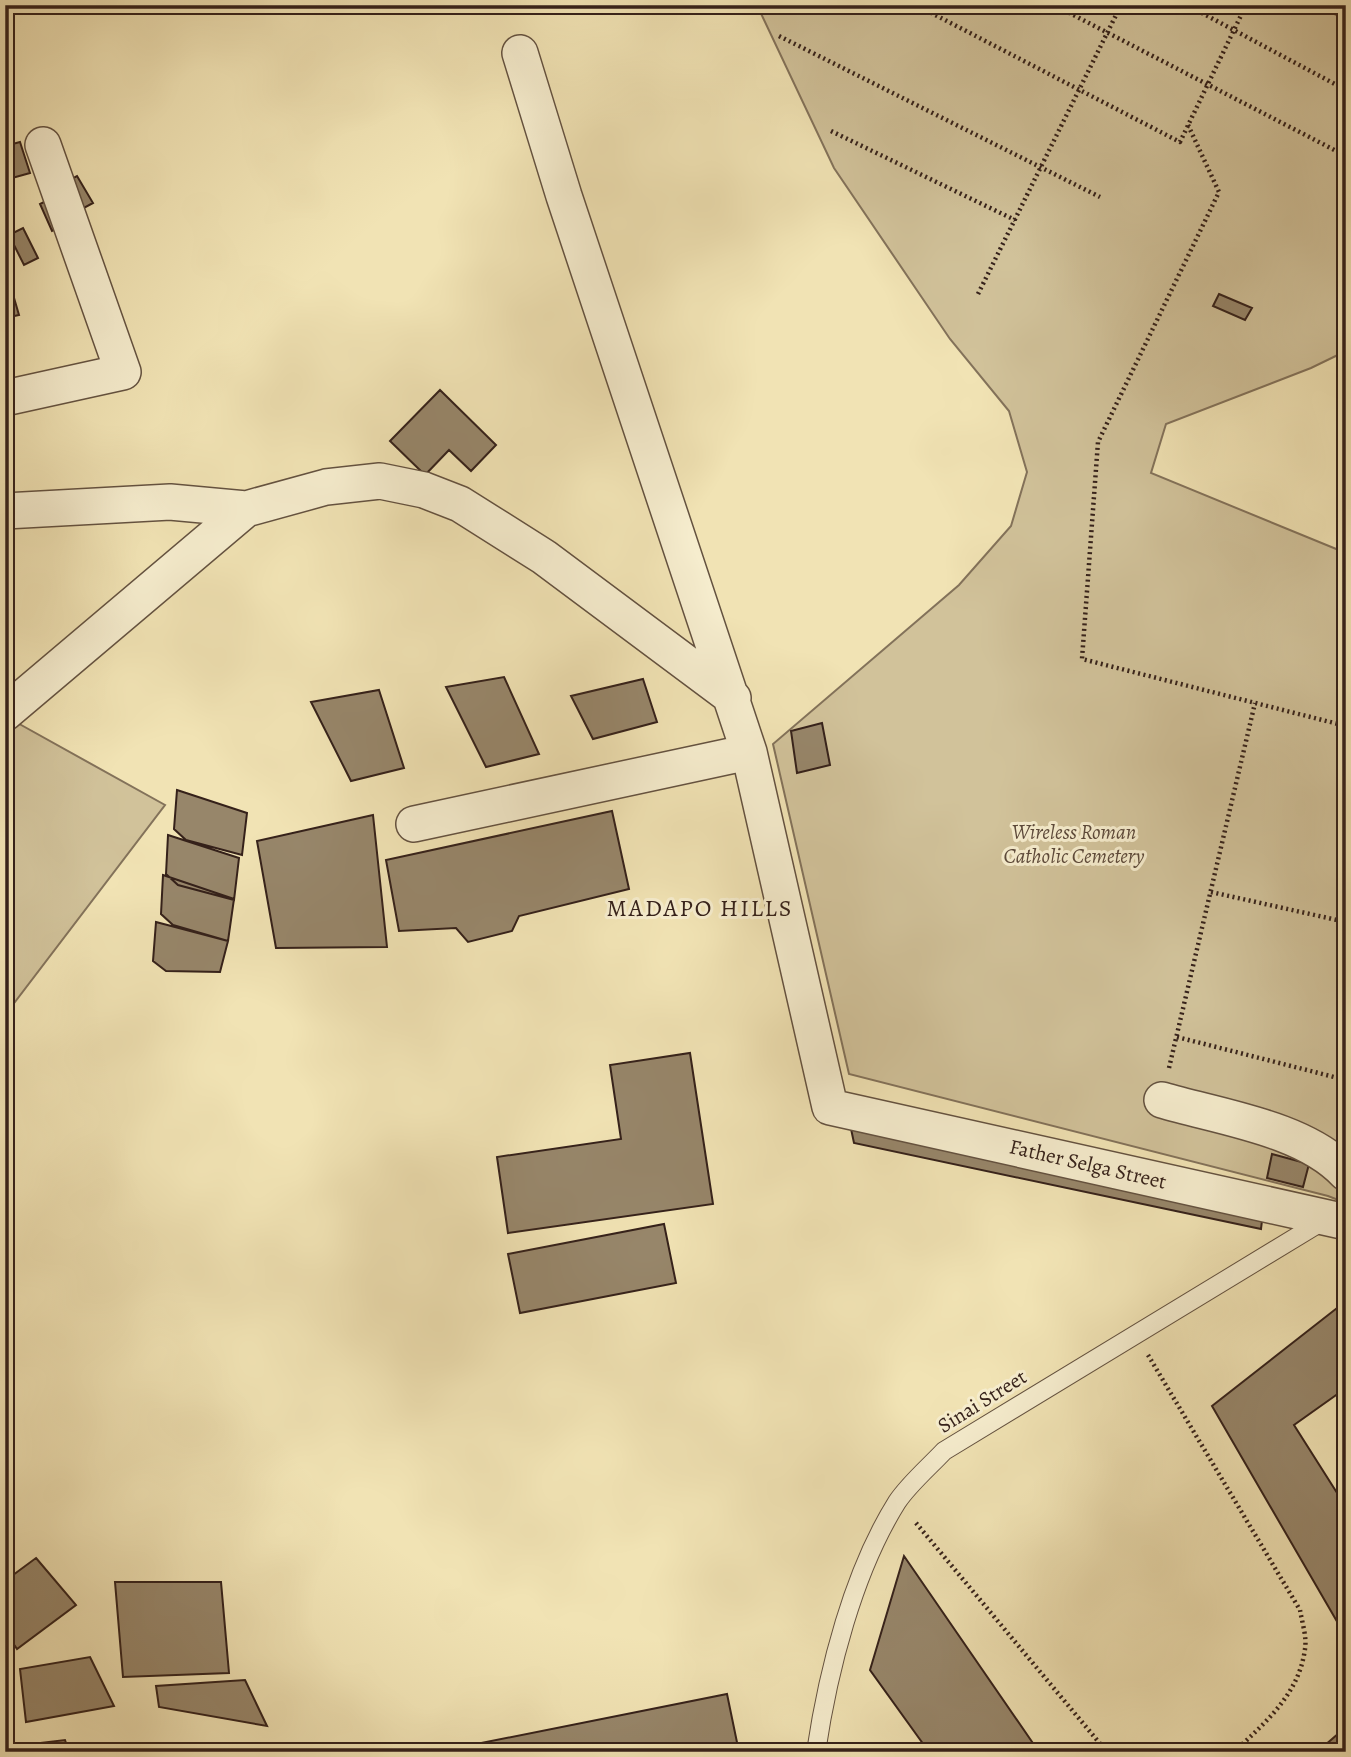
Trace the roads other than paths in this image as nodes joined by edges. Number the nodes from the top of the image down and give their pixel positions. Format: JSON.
{"nodes":[{"id":1,"x":520,"y":53,"type":"dead end"},
{"id":2,"x":43,"y":145,"type":"dead end"},
{"id":3,"x":5,"y":398,"type":"edge"},
{"id":4,"x":246,"y":509,"type":"junction"},
{"id":5,"x":5,"y":511,"type":"edge"},
{"id":6,"x":733,"y":698,"type":"junction"},
{"id":7,"x":5,"y":713,"type":"edge"},
{"id":8,"x":748,"y":752,"type":"junction"},
{"id":9,"x":414,"y":824,"type":"dead end"},
{"id":10,"x":1162,"y":1100,"type":"road end"},
{"id":11,"x":1346,"y":1172,"type":"edge"},
{"id":12,"x":1337,"y":1220,"type":"edge"},
{"id":13,"x":816,"y":1752,"type":"edge"}],
"edges":[{"from":1,"to":6,"type":"street"},
{"from":2,"to":3,"type":"street"},
{"from":4,"to":5,"type":"street"},
{"from":4,"to":6,"type":"street"},
{"from":4,"to":7,"type":"street"},
{"from":6,"to":8,"type":"street"},
{"from":8,"to":9,"type":"street"},
{"from":8,"to":12,"type":"street","name":"Father Selga Street"},
{"from":10,"to":11,"type":"street"},
{"from":12,"to":13,"type":"lane","name":"Sinai Street"}]}
